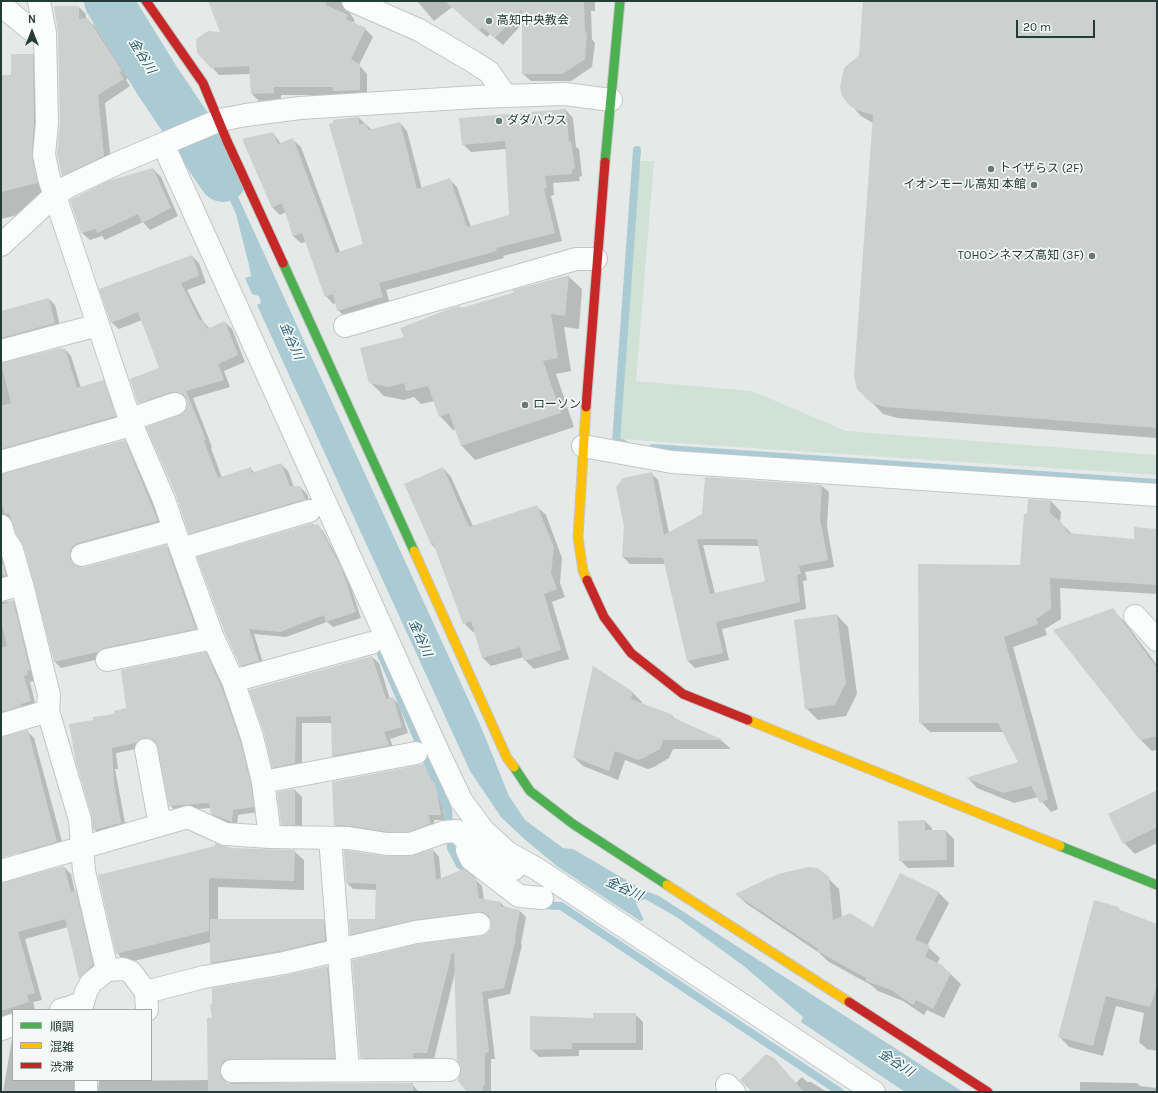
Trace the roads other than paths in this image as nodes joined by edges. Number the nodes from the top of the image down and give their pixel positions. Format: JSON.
{"nodes":[{"id":1,"x":39,"y":1,"type":"edge"},
{"id":2,"x":146,"y":1,"type":"edge"},
{"id":3,"x":353,"y":1,"type":"edge"},
{"id":4,"x":620,"y":1,"type":"edge"},
{"id":5,"x":1,"y":5,"type":"edge"},
{"id":6,"x":45,"y":33,"type":"junction"},
{"id":7,"x":505,"y":95,"type":"junction"},
{"id":8,"x":611,"y":100,"type":"junction"},
{"id":9,"x":213,"y":123,"type":"junction"},
{"id":10,"x":167,"y":142,"type":"junction"},
{"id":11,"x":55,"y":195,"type":"junction"},
{"id":12,"x":1,"y":245,"type":"edge"},
{"id":13,"x":596,"y":259,"type":"junction"},
{"id":14,"x":98,"y":325,"type":"junction"},
{"id":15,"x":345,"y":326,"type":"dead end"},
{"id":16,"x":1,"y":351,"type":"edge"},
{"id":17,"x":175,"y":404,"type":"dead end"},
{"id":18,"x":131,"y":423,"type":"junction"},
{"id":19,"x":583,"y":446,"type":"junction"},
{"id":20,"x":1,"y":462,"type":"edge"},
{"id":21,"x":1157,"y":495,"type":"edge"},
{"id":22,"x":309,"y":511,"type":"dead end"},
{"id":23,"x":1,"y":526,"type":"edge"},
{"id":24,"x":177,"y":540,"type":"junction"},
{"id":25,"x":82,"y":555,"type":"dead end"},
{"id":26,"x":22,"y":584,"type":"junction"},
{"id":27,"x":1,"y":590,"type":"edge"},
{"id":28,"x":1135,"y":616,"type":"dead end"},
{"id":29,"x":213,"y":638,"type":"junction"},
{"id":30,"x":1157,"y":640,"type":"edge"},
{"id":31,"x":371,"y":643,"type":"dead end"},
{"id":32,"x":107,"y":660,"type":"dead end"},
{"id":33,"x":232,"y":681,"type":"junction"},
{"id":34,"x":48,"y":711,"type":"junction"},
{"id":35,"x":1,"y":725,"type":"edge"},
{"id":36,"x":146,"y":750,"type":"dead end"},
{"id":37,"x":416,"y":753,"type":"dead end"},
{"id":38,"x":263,"y":782,"type":"junction"},
{"id":39,"x":160,"y":825,"type":"junction"},
{"id":40,"x":451,"y":831,"type":"junction"},
{"id":41,"x":270,"y":837,"type":"junction"},
{"id":42,"x":330,"y":838,"type":"junction"},
{"id":43,"x":81,"y":847,"type":"junction"},
{"id":44,"x":537,"y":869,"type":"junction"},
{"id":45,"x":1,"y":871,"type":"edge"},
{"id":46,"x":1157,"y":885,"type":"edge"},
{"id":47,"x":542,"y":898,"type":"dead end"},
{"id":48,"x":479,"y":924,"type":"dead end"},
{"id":49,"x":340,"y":949,"type":"junction"},
{"id":50,"x":107,"y":970,"type":"junction"},
{"id":51,"x":146,"y":1001,"type":"edge"},
{"id":52,"x":84,"y":1006,"type":"edge"},
{"id":53,"x":67,"y":1009,"type":"edge"},
{"id":54,"x":12,"y":1025,"type":"edge"},
{"id":55,"x":1,"y":1029,"type":"edge"},
{"id":56,"x":232,"y":1070,"type":"dead end"},
{"id":57,"x":348,"y":1070,"type":"junction"},
{"id":58,"x":449,"y":1070,"type":"dead end"},
{"id":59,"x":86,"y":1081,"type":"edge"},
{"id":60,"x":86,"y":1092,"type":"edge"},
{"id":61,"x":874,"y":1092,"type":"edge"},
{"id":62,"x":988,"y":1092,"type":"edge"}],
"edges":[{"from":1,"to":6,"type":"street"},
{"from":2,"to":9,"type":"street"},
{"from":3,"to":7,"type":"street"},
{"from":4,"to":8,"type":"street"},
{"from":5,"to":6,"type":"street"},
{"from":6,"to":11,"type":"street"},
{"from":7,"to":8,"type":"street"},
{"from":7,"to":9,"type":"street"},
{"from":8,"to":13,"type":"street"},
{"from":9,"to":10,"type":"street"},
{"from":9,"to":62,"type":"street"},
{"from":10,"to":11,"type":"street"},
{"from":10,"to":44,"type":"street"},
{"from":11,"to":12,"type":"street"},
{"from":11,"to":14,"type":"street"},
{"from":13,"to":15,"type":"street"},
{"from":13,"to":19,"type":"street"},
{"from":14,"to":16,"type":"street"},
{"from":14,"to":18,"type":"street"},
{"from":17,"to":18,"type":"street"},
{"from":18,"to":20,"type":"street"},
{"from":18,"to":24,"type":"street"},
{"from":19,"to":21,"type":"street"},
{"from":19,"to":46,"type":"street"},
{"from":22,"to":24,"type":"street"},
{"from":23,"to":26,"type":"street"},
{"from":24,"to":25,"type":"street"},
{"from":24,"to":29,"type":"street"},
{"from":26,"to":27,"type":"street"},
{"from":26,"to":34,"type":"street"},
{"from":28,"to":30,"type":"street"},
{"from":29,"to":32,"type":"street"},
{"from":29,"to":33,"type":"street"},
{"from":31,"to":33,"type":"street"},
{"from":33,"to":38,"type":"street"},
{"from":34,"to":35,"type":"street"},
{"from":34,"to":43,"type":"street"},
{"from":36,"to":39,"type":"street"},
{"from":37,"to":38,"type":"street"},
{"from":38,"to":41,"type":"street"},
{"from":39,"to":41,"type":"street"},
{"from":39,"to":43,"type":"street"},
{"from":40,"to":42,"type":"street"},
{"from":40,"to":44,"type":"street"},
{"from":40,"to":47,"type":"street"},
{"from":41,"to":42,"type":"street"},
{"from":42,"to":49,"type":"street"},
{"from":43,"to":45,"type":"street"},
{"from":43,"to":50,"type":"street"},
{"from":44,"to":61,"type":"street"},
{"from":48,"to":49,"type":"street"},
{"from":49,"to":51,"type":"street"},
{"from":49,"to":57,"type":"street"},
{"from":50,"to":51,"type":"street"},
{"from":50,"to":52,"type":"street"},
{"from":52,"to":53,"type":"street"},
{"from":54,"to":55,"type":"street"},
{"from":56,"to":57,"type":"street"},
{"from":57,"to":58,"type":"street"},
{"from":59,"to":60,"type":"street"}]}
